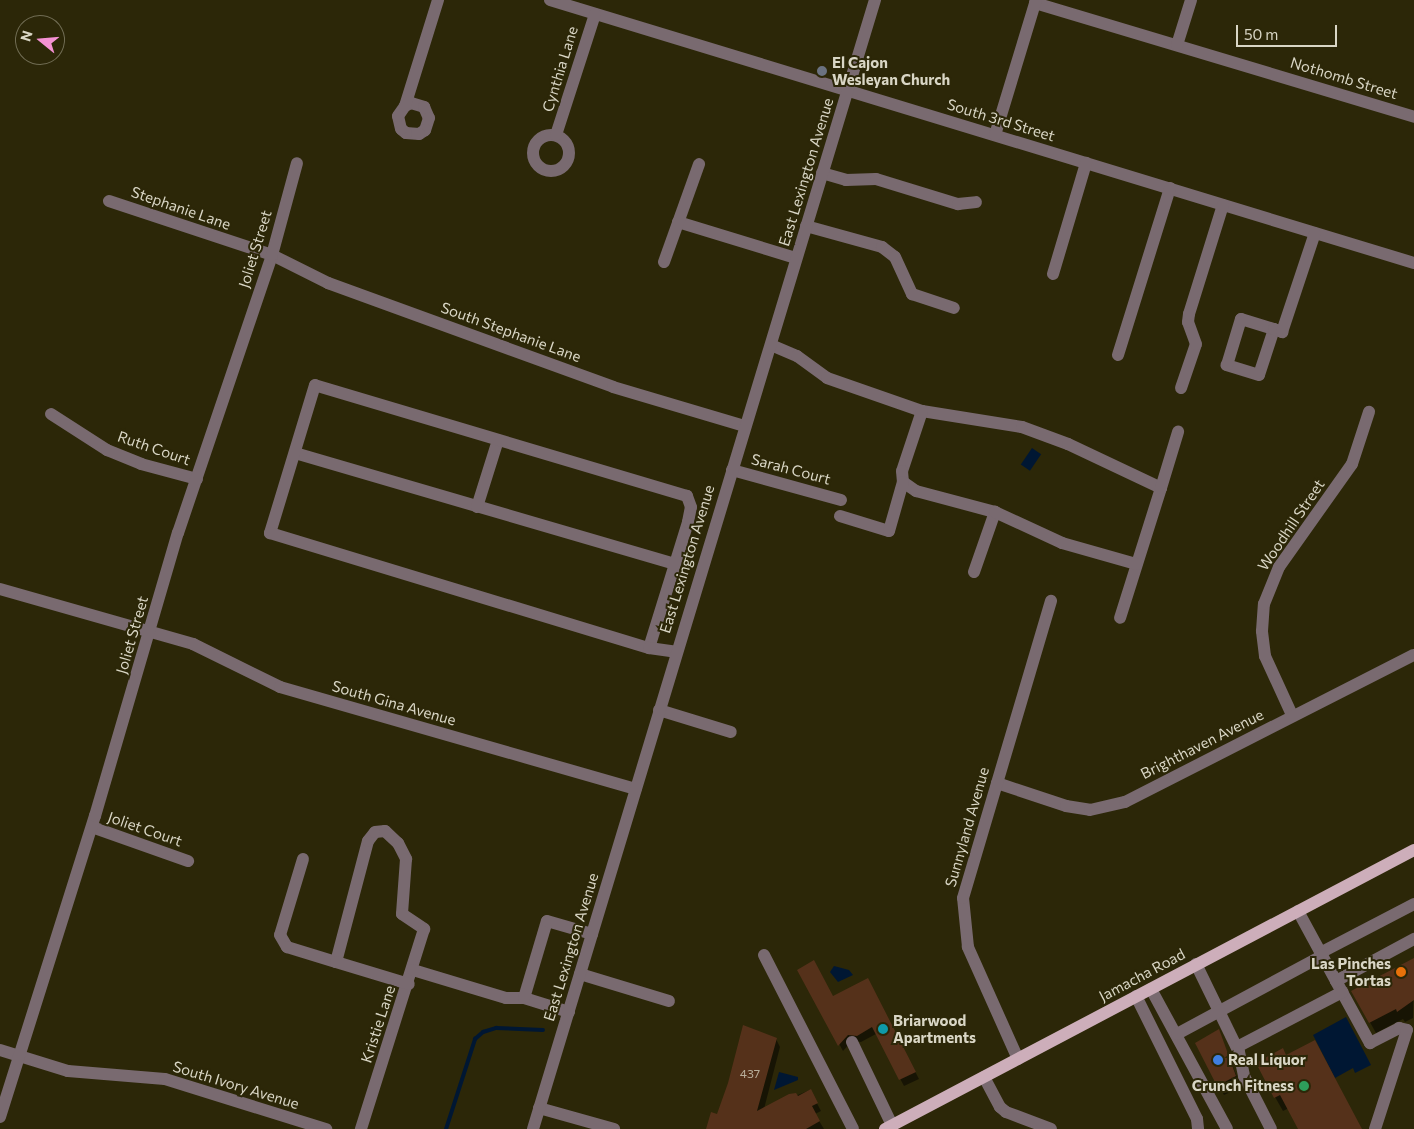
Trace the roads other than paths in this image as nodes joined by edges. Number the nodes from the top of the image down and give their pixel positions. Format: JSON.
{"nodes":[{"id":1,"x":438,"y":0,"type":"edge"},
{"id":2,"x":550,"y":0,"type":"edge"},
{"id":3,"x":875,"y":0,"type":"edge"},
{"id":4,"x":1191,"y":0,"type":"edge"},
{"id":5,"x":1035,"y":1,"type":"edge"},
{"id":6,"x":593,"y":13,"type":"junction"},
{"id":7,"x":1177,"y":45,"type":"junction"},
{"id":8,"x":848,"y":90,"type":"junction"},
{"id":9,"x":405,"y":106,"type":"dead end"},
{"id":10,"x":1414,"y":117,"type":"edge"},
{"id":11,"x":556,"y":135,"type":"dead end"},
{"id":12,"x":996,"y":135,"type":"junction"},
{"id":13,"x":297,"y":163,"type":"dead end"},
{"id":14,"x":1086,"y":163,"type":"junction"},
{"id":15,"x":699,"y":164,"type":"dead end"},
{"id":16,"x":822,"y":173,"type":"junction"},
{"id":17,"x":1170,"y":188,"type":"junction"},
{"id":18,"x":109,"y":201,"type":"dead end"},
{"id":19,"x":976,"y":202,"type":"dead end"},
{"id":20,"x":1223,"y":204,"type":"junction"},
{"id":21,"x":678,"y":222,"type":"junction"},
{"id":22,"x":806,"y":226,"type":"junction"},
{"id":23,"x":1314,"y":232,"type":"junction"},
{"id":24,"x":272,"y":256,"type":"junction"},
{"id":25,"x":796,"y":258,"type":"junction"},
{"id":26,"x":664,"y":262,"type":"dead end"},
{"id":27,"x":1414,"y":263,"type":"edge"},
{"id":28,"x":1053,"y":274,"type":"dead end"},
{"id":29,"x":954,"y":308,"type":"dead end"},
{"id":30,"x":1274,"y":329,"type":"junction"},
{"id":31,"x":770,"y":345,"type":"junction"},
{"id":32,"x":1118,"y":355,"type":"dead end"},
{"id":33,"x":1181,"y":388,"type":"dead end"},
{"id":34,"x":922,"y":411,"type":"junction"},
{"id":35,"x":1368,"y":412,"type":"dead end"},
{"id":36,"x":51,"y":414,"type":"dead end"},
{"id":37,"x":745,"y":426,"type":"junction"},
{"id":38,"x":1178,"y":432,"type":"dead end"},
{"id":39,"x":498,"y":440,"type":"junction"},
{"id":40,"x":295,"y":453,"type":"junction"},
{"id":41,"x":732,"y":470,"type":"junction"},
{"id":42,"x":197,"y":479,"type":"junction"},
{"id":43,"x":903,"y":482,"type":"junction"},
{"id":44,"x":1161,"y":488,"type":"junction"},
{"id":45,"x":841,"y":500,"type":"dead end"},
{"id":46,"x":477,"y":506,"type":"junction"},
{"id":47,"x":995,"y":512,"type":"junction"},
{"id":48,"x":840,"y":516,"type":"dead end"},
{"id":49,"x":674,"y":564,"type":"junction"},
{"id":50,"x":1136,"y":564,"type":"junction"},
{"id":51,"x":974,"y":572,"type":"dead end"},
{"id":52,"x":0,"y":588,"type":"edge"},
{"id":53,"x":1051,"y":601,"type":"dead end"},
{"id":54,"x":1120,"y":618,"type":"dead end"},
{"id":55,"x":150,"y":634,"type":"junction"},
{"id":56,"x":649,"y":648,"type":"junction"},
{"id":57,"x":676,"y":652,"type":"junction"},
{"id":58,"x":1414,"y":655,"type":"edge"},
{"id":59,"x":658,"y":710,"type":"junction"},
{"id":60,"x":1292,"y":716,"type":"junction"},
{"id":61,"x":731,"y":732,"type":"dead end"},
{"id":62,"x":997,"y":783,"type":"junction"},
{"id":63,"x":636,"y":789,"type":"junction"},
{"id":64,"x":92,"y":828,"type":"junction"},
{"id":65,"x":1414,"y":850,"type":"edge"},
{"id":66,"x":303,"y":859,"type":"dead end"},
{"id":67,"x":188,"y":861,"type":"dead end"},
{"id":68,"x":1414,"y":904,"type":"edge"},
{"id":69,"x":1298,"y":910,"type":"junction"},
{"id":70,"x":592,"y":934,"type":"junction"},
{"id":71,"x":1414,"y":939,"type":"edge"},
{"id":72,"x":1321,"y":954,"type":"junction"},
{"id":73,"x":764,"y":955,"type":"dead end"},
{"id":74,"x":336,"y":962,"type":"junction"},
{"id":75,"x":1196,"y":964,"type":"junction"},
{"id":76,"x":413,"y":970,"type":"junction"},
{"id":77,"x":580,"y":974,"type":"junction"},
{"id":78,"x":409,"y":984,"type":"junction"},
{"id":79,"x":1339,"y":987,"type":"junction"},
{"id":80,"x":1151,"y":988,"type":"junction"},
{"id":81,"x":1136,"y":996,"type":"junction"},
{"id":82,"x":524,"y":998,"type":"junction"},
{"id":83,"x":670,"y":1001,"type":"dead end"},
{"id":84,"x":1219,"y":1011,"type":"junction"},
{"id":85,"x":568,"y":1012,"type":"junction"},
{"id":86,"x":1177,"y":1034,"type":"junction"},
{"id":87,"x":852,"y":1042,"type":"dead end"},
{"id":88,"x":1237,"y":1047,"type":"junction"},
{"id":89,"x":0,"y":1050,"type":"edge"},
{"id":90,"x":19,"y":1056,"type":"junction"},
{"id":91,"x":1018,"y":1059,"type":"junction"},
{"id":92,"x":984,"y":1077,"type":"junction"},
{"id":93,"x":540,"y":1108,"type":"junction"},
{"id":94,"x":0,"y":1117,"type":"edge"},
{"id":95,"x":896,"y":1126,"type":"edge"},
{"id":96,"x":326,"y":1129,"type":"edge"},
{"id":97,"x":361,"y":1129,"type":"edge"},
{"id":98,"x":533,"y":1129,"type":"edge"},
{"id":99,"x":614,"y":1129,"type":"edge"},
{"id":100,"x":853,"y":1129,"type":"edge"},
{"id":101,"x":1051,"y":1129,"type":"edge"},
{"id":102,"x":1198,"y":1129,"type":"edge"},
{"id":103,"x":1227,"y":1129,"type":"edge"},
{"id":104,"x":1271,"y":1129,"type":"edge"},
{"id":105,"x":1375,"y":1129,"type":"edge"}],
"edges":[{"from":1,"to":9,"type":"street"},
{"from":2,"to":6,"type":"street","name":"South 3rd Street"},
{"from":3,"to":8,"type":"street","name":"East Lexington Avenue"},
{"from":4,"to":7,"type":"street"},
{"from":5,"to":7,"type":"street","name":"Nothomb Street"},
{"from":5,"to":12,"type":"street"},
{"from":6,"to":8,"type":"street","name":"South 3rd Street"},
{"from":6,"to":11,"type":"street","name":"Cynthia Lane"},
{"from":7,"to":10,"type":"street","name":"Nothomb Street"},
{"from":8,"to":12,"type":"street","name":"South 3rd Street"},
{"from":8,"to":16,"type":"street","name":"East Lexington Avenue"},
{"from":12,"to":14,"type":"street","name":"South 3rd Street"},
{"from":13,"to":24,"type":"street","name":"Joliet Street"},
{"from":14,"to":17,"type":"street","name":"South 3rd Street"},
{"from":14,"to":28,"type":"street"},
{"from":15,"to":21,"type":"street"},
{"from":16,"to":19,"type":"street"},
{"from":16,"to":22,"type":"street","name":"East Lexington Avenue"},
{"from":17,"to":20,"type":"street","name":"South 3rd Street"},
{"from":17,"to":32,"type":"street"},
{"from":18,"to":24,"type":"street","name":"Stephanie Lane"},
{"from":20,"to":23,"type":"street","name":"South 3rd Street"},
{"from":20,"to":33,"type":"street"},
{"from":21,"to":25,"type":"street"},
{"from":21,"to":26,"type":"street"},
{"from":22,"to":25,"type":"street","name":"East Lexington Avenue"},
{"from":22,"to":29,"type":"street"},
{"from":23,"to":27,"type":"street","name":"South 3rd Street"},
{"from":23,"to":30,"type":"street"},
{"from":24,"to":37,"type":"street","name":"South Stephanie Lane"},
{"from":24,"to":42,"type":"street","name":"Joliet Street"},
{"from":25,"to":31,"type":"street","name":"East Lexington Avenue"},
{"from":30,"to":30,"type":"street"},
{"from":31,"to":34,"type":"street"},
{"from":31,"to":37,"type":"street","name":"East Lexington Avenue"},
{"from":34,"to":43,"type":"street"},
{"from":34,"to":44,"type":"street"},
{"from":35,"to":60,"type":"street","name":"Woodhill Street"},
{"from":36,"to":42,"type":"street","name":"Ruth Court"},
{"from":37,"to":41,"type":"street","name":"East Lexington Avenue"},
{"from":38,"to":44,"type":"street"},
{"from":39,"to":40,"type":"street"},
{"from":39,"to":46,"type":"street"},
{"from":39,"to":49,"type":"street"},
{"from":40,"to":46,"type":"street"},
{"from":40,"to":56,"type":"street"},
{"from":41,"to":45,"type":"street","name":"Sarah Court"},
{"from":41,"to":57,"type":"street","name":"East Lexington Avenue"},
{"from":42,"to":55,"type":"street","name":"Joliet Street"},
{"from":43,"to":47,"type":"street"},
{"from":43,"to":48,"type":"street"},
{"from":44,"to":50,"type":"street"},
{"from":46,"to":49,"type":"street"},
{"from":47,"to":50,"type":"street"},
{"from":47,"to":51,"type":"street"},
{"from":49,"to":56,"type":"street"},
{"from":50,"to":54,"type":"street"},
{"from":52,"to":55,"type":"street","name":"South Gina Avenue"},
{"from":53,"to":62,"type":"street","name":"Sunnyland Avenue"},
{"from":55,"to":63,"type":"street","name":"South Gina Avenue"},
{"from":55,"to":64,"type":"street","name":"Joliet Street"},
{"from":56,"to":57,"type":"street"},
{"from":57,"to":59,"type":"street","name":"East Lexington Avenue"},
{"from":58,"to":60,"type":"street","name":"Brighthaven Avenue"},
{"from":59,"to":61,"type":"street"},
{"from":59,"to":63,"type":"street","name":"East Lexington Avenue"},
{"from":60,"to":62,"type":"street","name":"Brighthaven Avenue"},
{"from":62,"to":91,"type":"street","name":"Sunnyland Avenue"},
{"from":63,"to":70,"type":"street","name":"East Lexington Avenue"},
{"from":64,"to":67,"type":"street","name":"Joliet Court"},
{"from":64,"to":90,"type":"street","name":"Joliet Street"},
{"from":65,"to":69,"type":"main road","name":"Jamacha Road"},
{"from":66,"to":74,"type":"street"},
{"from":68,"to":72,"type":"street"},
{"from":69,"to":72,"type":"street"},
{"from":69,"to":75,"type":"main road","name":"Jamacha Road"},
{"from":70,"to":77,"type":"street","name":"East Lexington Avenue"},
{"from":70,"to":82,"type":"street"},
{"from":71,"to":79,"type":"street"},
{"from":72,"to":79,"type":"street"},
{"from":72,"to":84,"type":"street"},
{"from":73,"to":100,"type":"street"},
{"from":74,"to":76,"type":"street","name":"Kristie Lane"},
{"from":74,"to":78,"type":"street"},
{"from":75,"to":80,"type":"main road","name":"Jamacha Road"},
{"from":75,"to":84,"type":"street"},
{"from":76,"to":78,"type":"street","name":"Kristie Lane"},
{"from":76,"to":82,"type":"street"},
{"from":77,"to":83,"type":"street"},
{"from":77,"to":85,"type":"street","name":"East Lexington Avenue"},
{"from":78,"to":97,"type":"street","name":"Kristie Lane"},
{"from":79,"to":88,"type":"street"},
{"from":79,"to":105,"type":"street"},
{"from":80,"to":81,"type":"main road","name":"Jamacha Road"},
{"from":80,"to":86,"type":"street"},
{"from":81,"to":91,"type":"main road","name":"Jamacha Road"},
{"from":81,"to":102,"type":"street"},
{"from":82,"to":85,"type":"street"},
{"from":84,"to":86,"type":"street"},
{"from":84,"to":88,"type":"street"},
{"from":85,"to":93,"type":"street","name":"East Lexington Avenue"},
{"from":86,"to":103,"type":"street"},
{"from":87,"to":95,"type":"street"},
{"from":88,"to":104,"type":"street"},
{"from":89,"to":90,"type":"street","name":"South Ivory Avenue"},
{"from":90,"to":94,"type":"street","name":"Joliet Street"},
{"from":90,"to":96,"type":"street","name":"South Ivory Avenue"},
{"from":91,"to":92,"type":"main road","name":"Jamacha Road"},
{"from":92,"to":95,"type":"main road","name":"Jamacha Road"},
{"from":92,"to":101,"type":"street"},
{"from":93,"to":98,"type":"street","name":"East Lexington Avenue"},
{"from":93,"to":99,"type":"street"}]}
